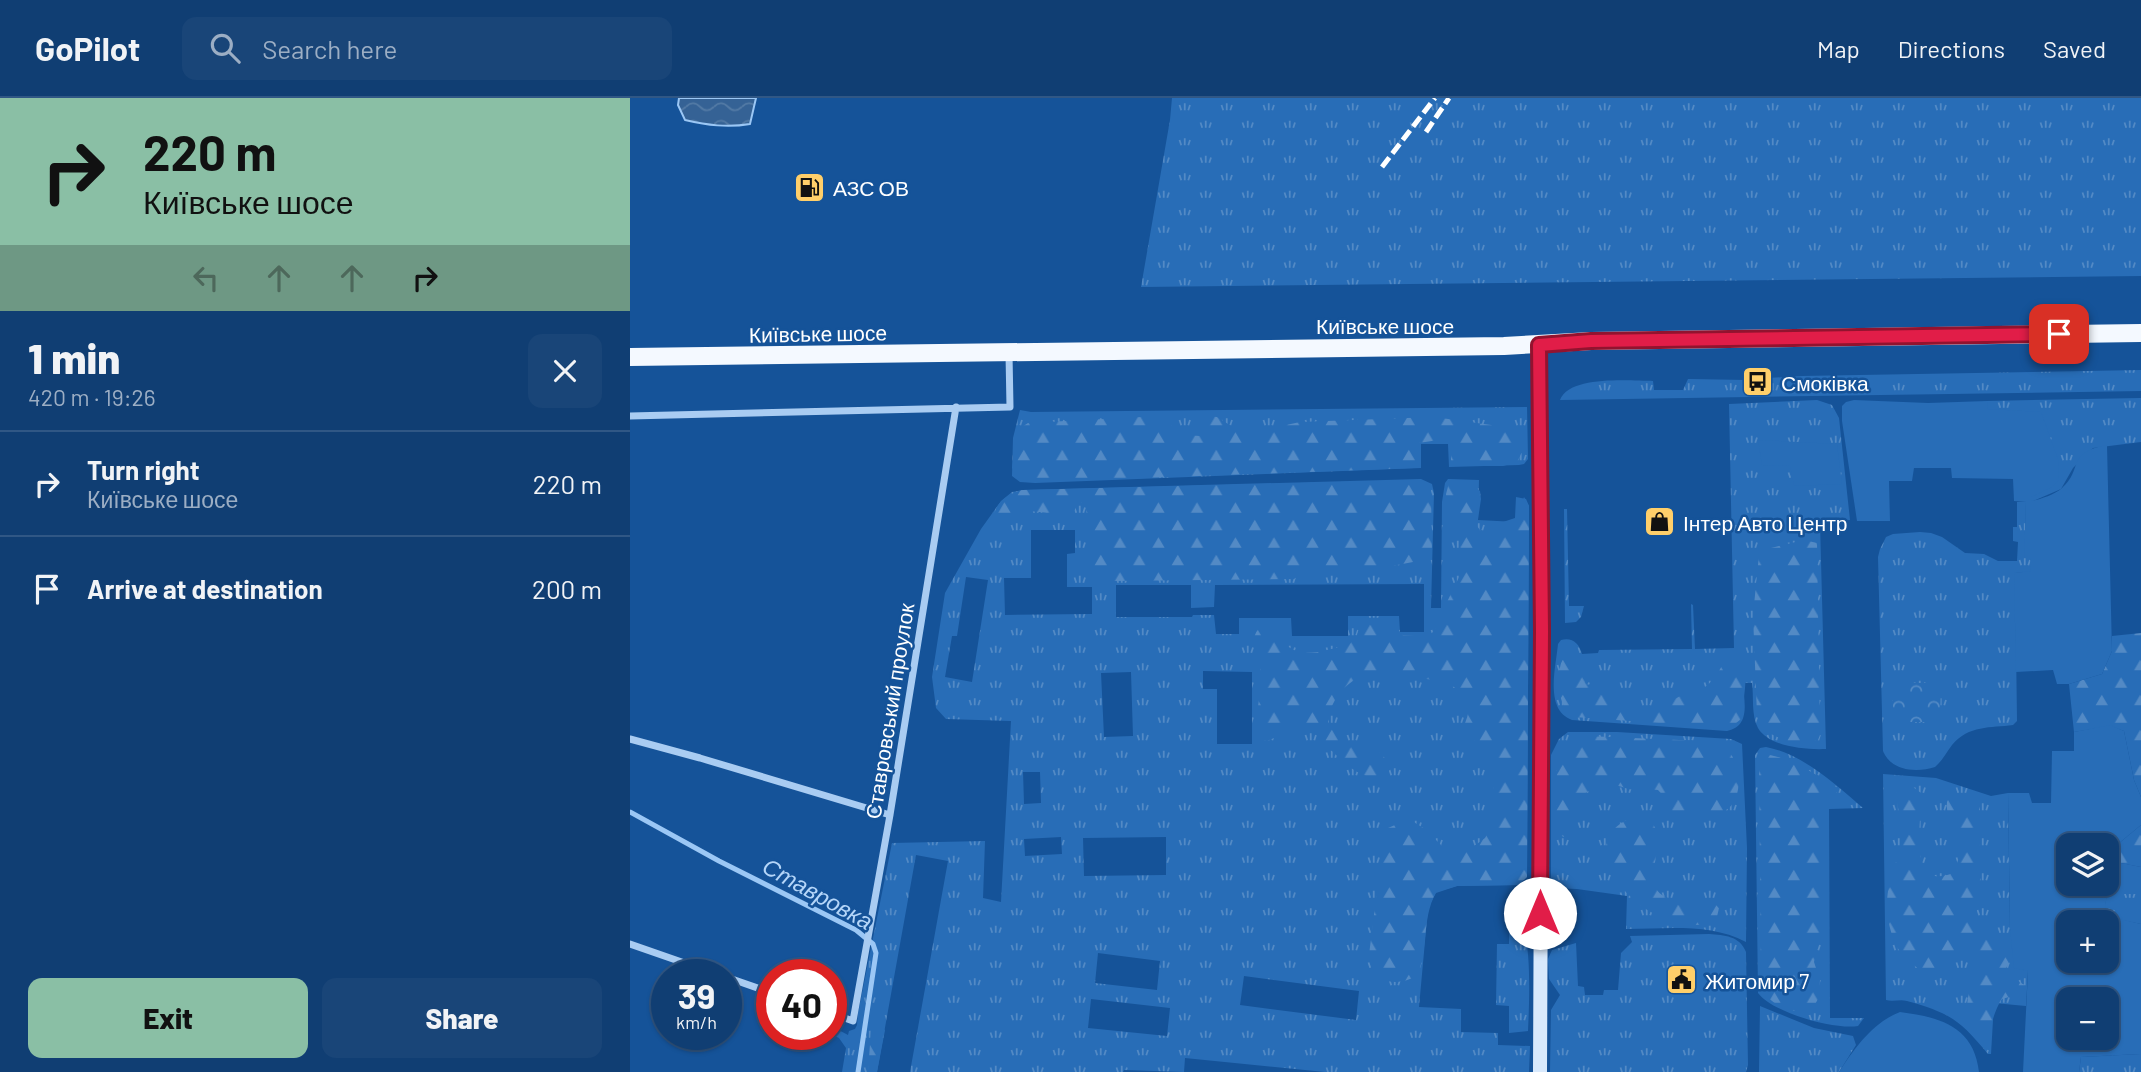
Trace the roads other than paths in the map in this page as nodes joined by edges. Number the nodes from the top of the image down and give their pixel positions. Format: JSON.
{"nodes":[{"id":1,"x":2141,"y":333,"type":"edge"},
{"id":2,"x":1539,"y":345,"type":"junction"},
{"id":3,"x":1009,"y":353,"type":"junction"},
{"id":4,"x":630,"y":358,"type":"edge"},
{"id":5,"x":956,"y":407,"type":"junction"},
{"id":6,"x":630,"y":416,"type":"edge"},
{"id":7,"x":630,"y":740,"type":"edge"},
{"id":8,"x":890,"y":815,"type":"junction"},
{"id":9,"x":630,"y":944,"type":"edge"},
{"id":10,"x":673,"y":959,"type":"edge"},
{"id":11,"x":847,"y":1019,"type":"edge"},
{"id":12,"x":1540,"y":1072,"type":"edge"}],
"edges":[{"from":1,"to":2,"type":"main road","name":"Київське шосе"},
{"from":2,"to":3,"type":"main road","name":"Київське шосе"},
{"from":2,"to":12,"type":"street"},
{"from":3,"to":4,"type":"main road","name":"Київське шосе"},
{"from":3,"to":5,"type":"street"},
{"from":5,"to":6,"type":"street"},
{"from":5,"to":8,"type":"street","name":"Ставровський проулок"},
{"from":7,"to":8,"type":"street"},
{"from":8,"to":11,"type":"street","name":"Ставровський проулок"},
{"from":9,"to":10,"type":"street"}]}
